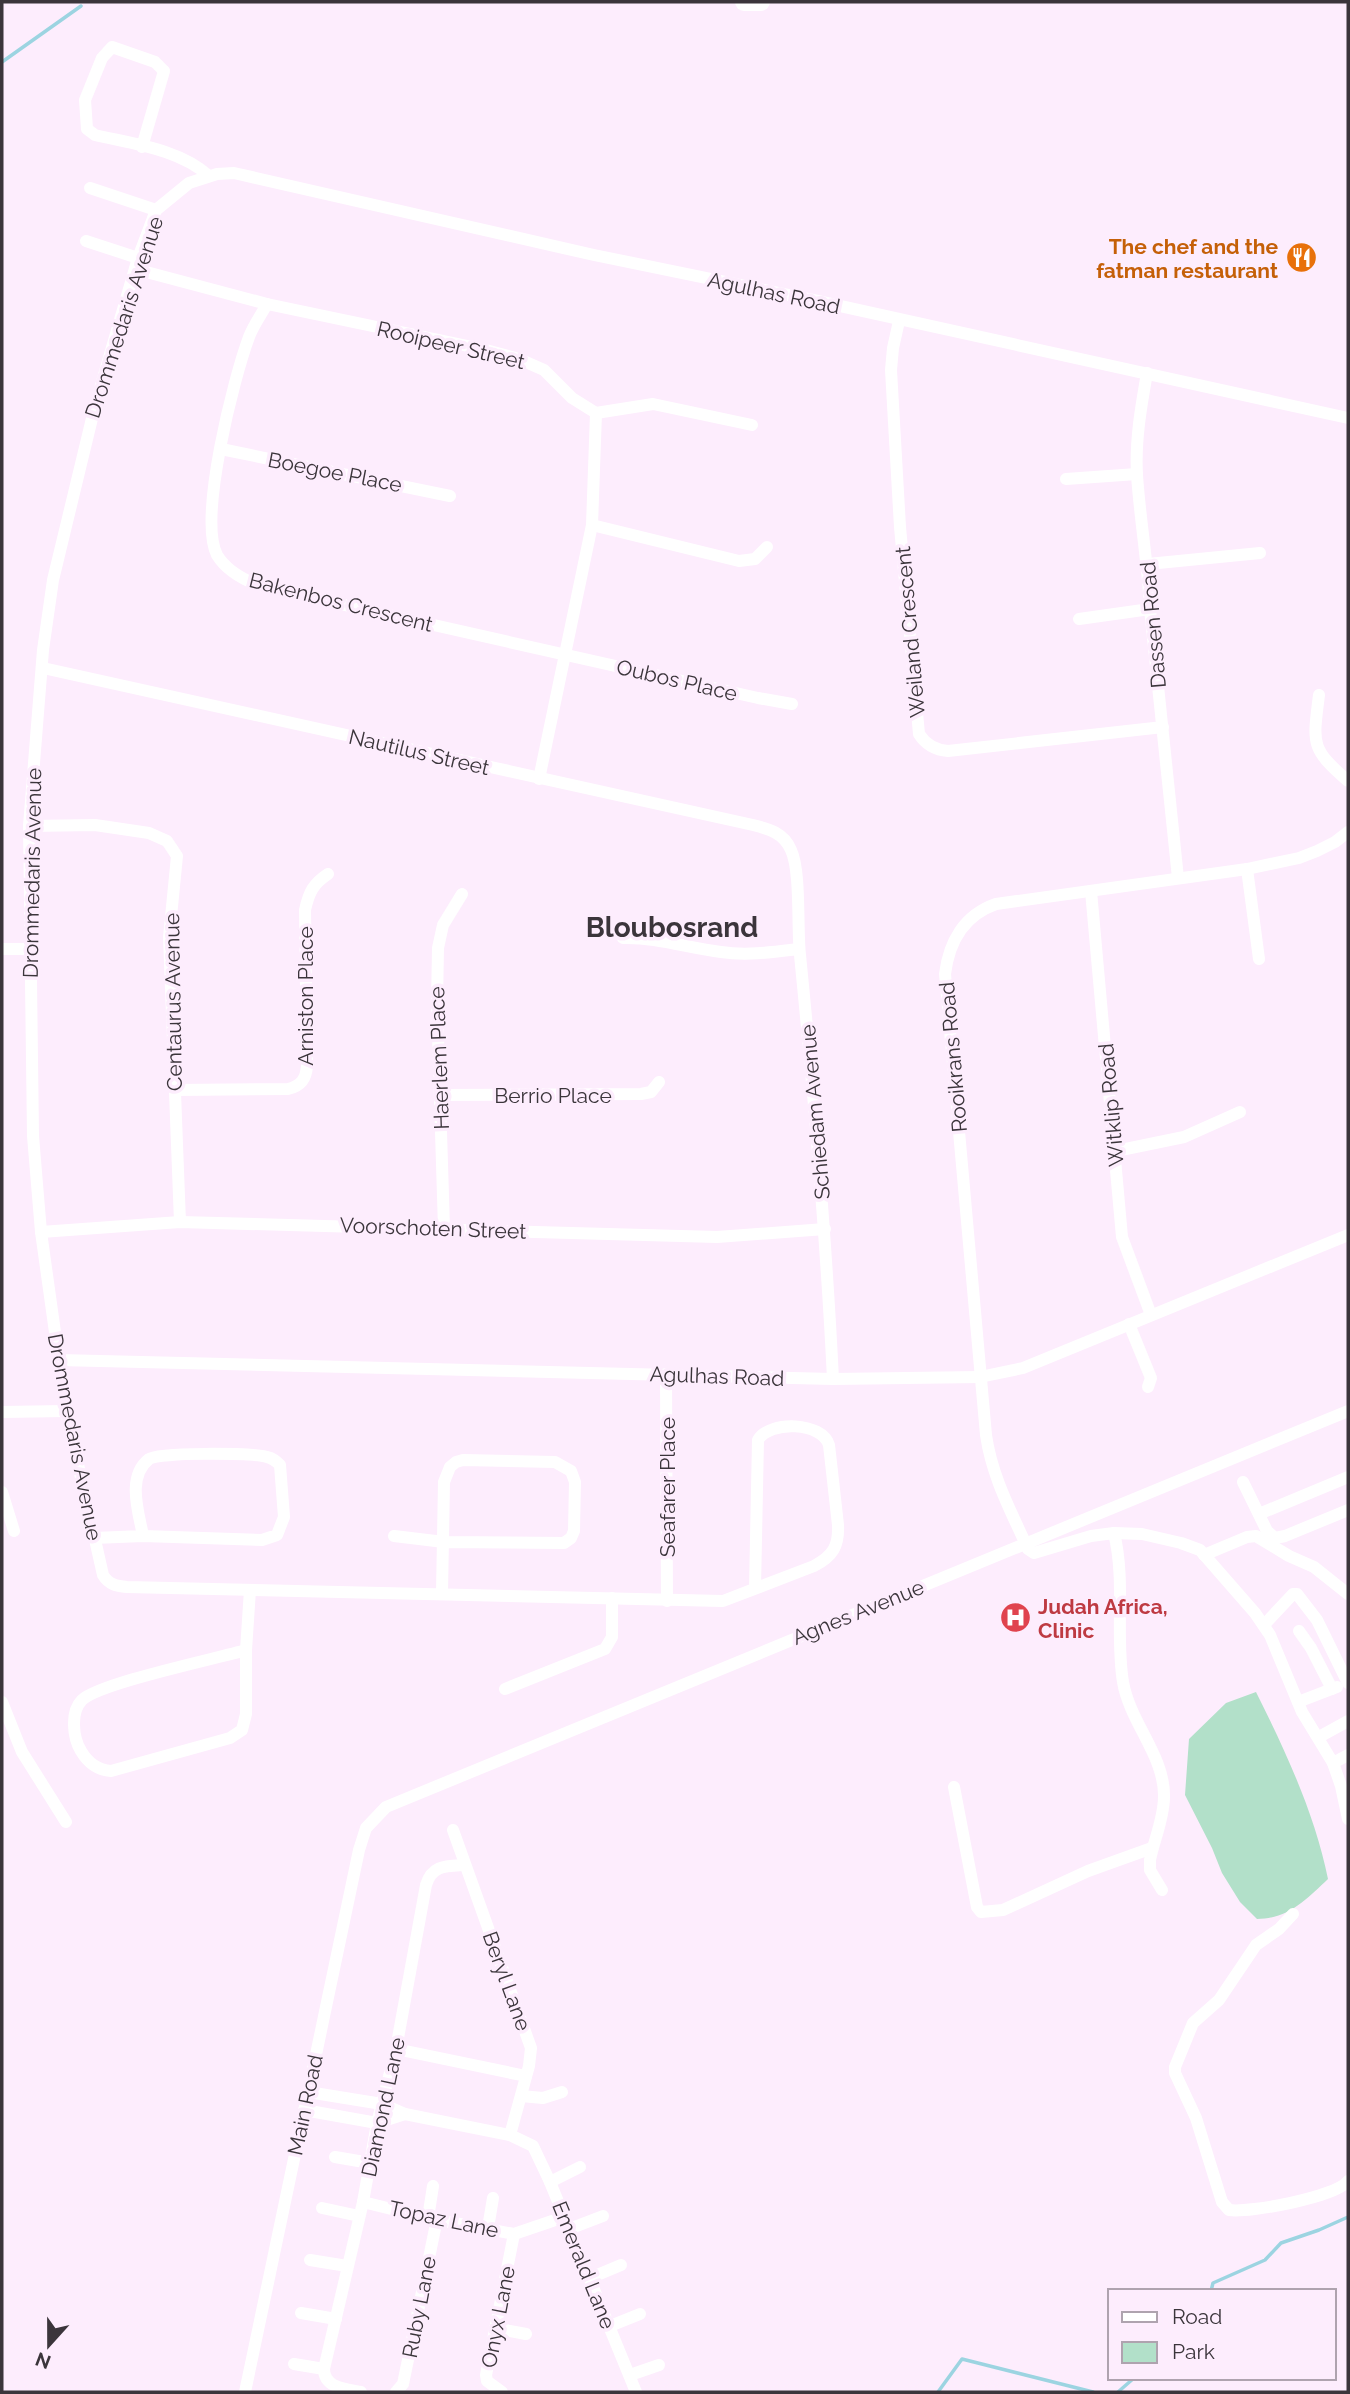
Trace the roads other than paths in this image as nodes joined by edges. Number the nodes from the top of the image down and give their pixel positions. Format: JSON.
{"nodes":[{"id":1,"x":744,"y":2,"type":"edge"},
{"id":2,"x":761,"y":2,"type":"edge"},
{"id":3,"x":142,"y":146,"type":"junction"},
{"id":4,"x":205,"y":177,"type":"junction"},
{"id":5,"x":90,"y":188,"type":"dead end"},
{"id":6,"x":156,"y":210,"type":"junction"},
{"id":7,"x":86,"y":241,"type":"dead end"},
{"id":8,"x":137,"y":264,"type":"junction"},
{"id":9,"x":267,"y":304,"type":"junction"},
{"id":10,"x":899,"y":321,"type":"junction"},
{"id":11,"x":1147,"y":373,"type":"junction"},
{"id":12,"x":596,"y":413,"type":"junction"},
{"id":13,"x":1348,"y":418,"type":"edge"},
{"id":14,"x":752,"y":425,"type":"dead end"},
{"id":15,"x":221,"y":449,"type":"junction"},
{"id":16,"x":1137,"y":474,"type":"junction"},
{"id":17,"x":1066,"y":479,"type":"dead end"},
{"id":18,"x":450,"y":496,"type":"dead end"},
{"id":19,"x":592,"y":525,"type":"junction"},
{"id":20,"x":767,"y":547,"type":"dead end"},
{"id":21,"x":1259,"y":553,"type":"dead end"},
{"id":22,"x":1148,"y":564,"type":"junction"},
{"id":23,"x":1150,"y":609,"type":"junction"},
{"id":24,"x":1079,"y":619,"type":"dead end"},
{"id":25,"x":564,"y":654,"type":"junction"},
{"id":26,"x":43,"y":668,"type":"junction"},
{"id":27,"x":1319,"y":695,"type":"dead end"},
{"id":28,"x":792,"y":704,"type":"dead end"},
{"id":29,"x":1163,"y":727,"type":"junction"},
{"id":30,"x":539,"y":779,"type":"junction"},
{"id":31,"x":1348,"y":781,"type":"edge"},
{"id":32,"x":29,"y":826,"type":"junction"},
{"id":33,"x":1348,"y":832,"type":"edge"},
{"id":34,"x":790,"y":846,"type":"joint"},
{"id":35,"x":1247,"y":869,"type":"junction"},
{"id":36,"x":328,"y":874,"type":"dead end"},
{"id":37,"x":1178,"y":878,"type":"junction"},
{"id":38,"x":1091,"y":891,"type":"junction"},
{"id":39,"x":462,"y":894,"type":"dead end"},
{"id":40,"x":622,"y":938,"type":"dead end"},
{"id":41,"x":30,"y":948,"type":"junction"},
{"id":42,"x":799,"y":949,"type":"junction"},
{"id":43,"x":2,"y":950,"type":"edge"},
{"id":44,"x":1259,"y":959,"type":"dead end"},
{"id":45,"x":659,"y":1082,"type":"dead end"},
{"id":46,"x":175,"y":1090,"type":"junction"},
{"id":47,"x":440,"y":1095,"type":"junction"},
{"id":48,"x":1240,"y":1111,"type":"dead end"},
{"id":49,"x":1116,"y":1151,"type":"junction"},
{"id":50,"x":180,"y":1222,"type":"junction"},
{"id":51,"x":444,"y":1228,"type":"junction"},
{"id":52,"x":825,"y":1229,"type":"junction"},
{"id":53,"x":41,"y":1232,"type":"junction"},
{"id":54,"x":1348,"y":1235,"type":"edge"},
{"id":55,"x":1151,"y":1315,"type":"junction"},
{"id":56,"x":1129,"y":1324,"type":"junction"},
{"id":57,"x":58,"y":1360,"type":"junction"},
{"id":58,"x":666,"y":1374,"type":"junction"},
{"id":59,"x":980,"y":1377,"type":"junction"},
{"id":60,"x":833,"y":1379,"type":"junction"},
{"id":61,"x":1147,"y":1387,"type":"dead end"},
{"id":62,"x":66,"y":1411,"type":"junction"},
{"id":63,"x":1348,"y":1411,"type":"edge"},
{"id":64,"x":2,"y":1412,"type":"edge"},
{"id":65,"x":1348,"y":1477,"type":"edge"},
{"id":66,"x":1243,"y":1482,"type":"dead end"},
{"id":67,"x":2,"y":1492,"type":"edge"},
{"id":68,"x":1348,"y":1510,"type":"edge"},
{"id":69,"x":1259,"y":1514,"type":"junction"},
{"id":70,"x":14,"y":1531,"type":"dead end"},
{"id":71,"x":1114,"y":1533,"type":"junction"},
{"id":72,"x":143,"y":1536,"type":"junction"},
{"id":73,"x":394,"y":1536,"type":"dead end"},
{"id":74,"x":94,"y":1538,"type":"junction"},
{"id":75,"x":444,"y":1542,"type":"junction"},
{"id":76,"x":1026,"y":1544,"type":"junction"},
{"id":77,"x":1204,"y":1555,"type":"junction"},
{"id":78,"x":755,"y":1588,"type":"junction"},
{"id":79,"x":250,"y":1590,"type":"junction"},
{"id":80,"x":442,"y":1593,"type":"junction"},
{"id":81,"x":1348,"y":1594,"type":"edge"},
{"id":82,"x":612,"y":1598,"type":"junction"},
{"id":83,"x":667,"y":1601,"type":"junction"},
{"id":84,"x":1264,"y":1625,"type":"junction"},
{"id":85,"x":1299,"y":1631,"type":"dead end"},
{"id":86,"x":246,"y":1650,"type":"junction"},
{"id":87,"x":1348,"y":1683,"type":"edge"},
{"id":88,"x":505,"y":1689,"type":"dead end"},
{"id":89,"x":1332,"y":1689,"type":"junction"},
{"id":90,"x":2,"y":1702,"type":"edge"},
{"id":91,"x":1298,"y":1702,"type":"junction"},
{"id":92,"x":1348,"y":1721,"type":"edge"},
{"id":93,"x":1319,"y":1737,"type":"junction"},
{"id":94,"x":1348,"y":1755,"type":"edge"},
{"id":95,"x":1333,"y":1763,"type":"junction"},
{"id":96,"x":954,"y":1787,"type":"dead end"},
{"id":97,"x":1346,"y":1804,"type":"edge"},
{"id":98,"x":372,"y":1819,"type":"joint"},
{"id":99,"x":1348,"y":1819,"type":"edge"},
{"id":100,"x":66,"y":1822,"type":"dead end"},
{"id":101,"x":453,"y":1830,"type":"dead end"},
{"id":102,"x":1152,"y":1848,"type":"junction"},
{"id":103,"x":464,"y":1865,"type":"junction"},
{"id":104,"x":1162,"y":1890,"type":"dead end"},
{"id":105,"x":1293,"y":1914,"type":"dead end"},
{"id":106,"x":396,"y":2049,"type":"junction"},
{"id":107,"x":526,"y":2076,"type":"junction"},
{"id":108,"x":308,"y":2092,"type":"junction"},
{"id":109,"x":562,"y":2092,"type":"dead end"},
{"id":110,"x":521,"y":2096,"type":"junction"},
{"id":111,"x":382,"y":2104,"type":"junction"},
{"id":112,"x":304,"y":2110,"type":"junction"},
{"id":113,"x":405,"y":2114,"type":"junction"},
{"id":114,"x":377,"y":2123,"type":"junction"},
{"id":115,"x":510,"y":2135,"type":"junction"},
{"id":116,"x":335,"y":2157,"type":"dead end"},
{"id":117,"x":370,"y":2163,"type":"junction"},
{"id":118,"x":580,"y":2167,"type":"dead end"},
{"id":119,"x":1348,"y":2180,"type":"edge"},
{"id":120,"x":550,"y":2182,"type":"junction"},
{"id":121,"x":433,"y":2186,"type":"dead end"},
{"id":122,"x":493,"y":2198,"type":"dead end"},
{"id":123,"x":363,"y":2202,"type":"junction"},
{"id":124,"x":322,"y":2208,"type":"dead end"},
{"id":125,"x":359,"y":2216,"type":"junction"},
{"id":126,"x":603,"y":2216,"type":"dead end"},
{"id":127,"x":432,"y":2219,"type":"junction"},
{"id":128,"x":567,"y":2223,"type":"junction"},
{"id":129,"x":488,"y":2228,"type":"junction"},
{"id":130,"x":514,"y":2234,"type":"junction"},
{"id":131,"x":310,"y":2260,"type":"dead end"},
{"id":132,"x":621,"y":2265,"type":"dead end"},
{"id":133,"x":347,"y":2266,"type":"junction"},
{"id":134,"x":590,"y":2278,"type":"junction"},
{"id":135,"x":301,"y":2313,"type":"dead end"},
{"id":136,"x":640,"y":2314,"type":"dead end"},
{"id":137,"x":336,"y":2319,"type":"junction"},
{"id":138,"x":610,"y":2326,"type":"junction"},
{"id":139,"x":495,"y":2328,"type":"junction"},
{"id":140,"x":526,"y":2334,"type":"dead end"},
{"id":141,"x":294,"y":2364,"type":"dead end"},
{"id":142,"x":659,"y":2365,"type":"dead end"},
{"id":143,"x":323,"y":2372,"type":"junction"},
{"id":144,"x":630,"y":2375,"type":"junction"},
{"id":145,"x":633,"y":2391,"type":"edge"},
{"id":146,"x":245,"y":2392,"type":"edge"},
{"id":147,"x":361,"y":2392,"type":"edge"},
{"id":148,"x":396,"y":2392,"type":"edge"},
{"id":149,"x":502,"y":2392,"type":"edge"}],
"edges":[{"from":1,"to":2,"type":"main road"},
{"from":3,"to":3,"type":"street"},
{"from":3,"to":4,"type":"street"},
{"from":4,"to":6,"type":"street","name":"Drommedaris Avenue"},
{"from":4,"to":10,"type":"street","name":"Agulhas Road"},
{"from":5,"to":6,"type":"street"},
{"from":6,"to":8,"type":"street","name":"Drommedaris Avenue"},
{"from":7,"to":8,"type":"street","name":"Rooipeer Street"},
{"from":8,"to":9,"type":"street","name":"Rooipeer Street"},
{"from":8,"to":26,"type":"street","name":"Drommedaris Avenue"},
{"from":9,"to":12,"type":"street","name":"Rooipeer Street"},
{"from":9,"to":15,"type":"street","name":"Bakenbos Crescent"},
{"from":10,"to":11,"type":"street","name":"Agulhas Road"},
{"from":10,"to":29,"type":"street","name":"Weiland Crescent"},
{"from":11,"to":13,"type":"street","name":"Agulhas Road"},
{"from":11,"to":16,"type":"street","name":"Dassen Road"},
{"from":12,"to":14,"type":"street"},
{"from":12,"to":19,"type":"street"},
{"from":15,"to":18,"type":"street","name":"Boegoe Place"},
{"from":15,"to":25,"type":"street","name":"Bakenbos Crescent"},
{"from":16,"to":17,"type":"street"},
{"from":16,"to":22,"type":"street","name":"Dassen Road"},
{"from":19,"to":20,"type":"street"},
{"from":19,"to":25,"type":"street"},
{"from":21,"to":22,"type":"street"},
{"from":22,"to":23,"type":"street","name":"Dassen Road"},
{"from":23,"to":24,"type":"street"},
{"from":23,"to":29,"type":"street","name":"Dassen Road"},
{"from":25,"to":28,"type":"street","name":"Oubos Place"},
{"from":25,"to":30,"type":"street"},
{"from":26,"to":30,"type":"street","name":"Nautilus Street"},
{"from":26,"to":32,"type":"street","name":"Drommedaris Avenue"},
{"from":27,"to":31,"type":"street"},
{"from":29,"to":37,"type":"street","name":"Dassen Road"},
{"from":30,"to":34,"type":"street","name":"Nautilus Street"},
{"from":32,"to":41,"type":"street","name":"Drommedaris Avenue"},
{"from":32,"to":46,"type":"street","name":"Centaurus Avenue"},
{"from":33,"to":35,"type":"street","name":"Rooikrans Road"},
{"from":34,"to":42,"type":"street","name":"Schiedam Avenue"},
{"from":35,"to":37,"type":"street","name":"Rooikrans Road"},
{"from":35,"to":44,"type":"street"},
{"from":36,"to":46,"type":"street","name":"Arniston Place"},
{"from":37,"to":38,"type":"street","name":"Rooikrans Road"},
{"from":38,"to":49,"type":"street","name":"Witklip Road"},
{"from":38,"to":59,"type":"street","name":"Rooikrans Road"},
{"from":39,"to":47,"type":"street","name":"Haerlem Place"},
{"from":40,"to":42,"type":"street"},
{"from":41,"to":43,"type":"street"},
{"from":41,"to":53,"type":"street","name":"Drommedaris Avenue"},
{"from":42,"to":52,"type":"street","name":"Schiedam Avenue"},
{"from":45,"to":47,"type":"street","name":"Berrio Place"},
{"from":46,"to":50,"type":"street","name":"Centaurus Avenue"},
{"from":47,"to":51,"type":"street","name":"Haerlem Place"},
{"from":48,"to":49,"type":"street"},
{"from":49,"to":55,"type":"street","name":"Witklip Road"},
{"from":50,"to":51,"type":"street","name":"Voorschoten Street"},
{"from":50,"to":53,"type":"street","name":"Voorschoten Street"},
{"from":51,"to":52,"type":"street","name":"Voorschoten Street"},
{"from":52,"to":60,"type":"street","name":"Schiedam Avenue"},
{"from":53,"to":57,"type":"street","name":"Drommedaris Avenue"},
{"from":54,"to":55,"type":"street","name":"Agulhas Road"},
{"from":55,"to":56,"type":"street","name":"Agulhas Road"},
{"from":56,"to":59,"type":"street","name":"Agulhas Road"},
{"from":56,"to":61,"type":"street"},
{"from":57,"to":58,"type":"street","name":"Agulhas Road"},
{"from":57,"to":62,"type":"street","name":"Drommedaris Avenue"},
{"from":58,"to":60,"type":"street","name":"Agulhas Road"},
{"from":58,"to":83,"type":"street","name":"Seafarer Place"},
{"from":59,"to":60,"type":"street","name":"Agulhas Road"},
{"from":59,"to":76,"type":"street","name":"Rooikrans Road"},
{"from":62,"to":64,"type":"street"},
{"from":62,"to":74,"type":"street","name":"Drommedaris Avenue"},
{"from":63,"to":76,"type":"street","name":"Agnes Avenue"},
{"from":65,"to":69,"type":"street"},
{"from":66,"to":69,"type":"street"},
{"from":67,"to":70,"type":"street"},
{"from":68,"to":69,"type":"street"},
{"from":71,"to":76,"type":"street"},
{"from":71,"to":77,"type":"street"},
{"from":71,"to":102,"type":"street"},
{"from":72,"to":72,"type":"street"},
{"from":72,"to":74,"type":"street"},
{"from":73,"to":75,"type":"street"},
{"from":74,"to":79,"type":"street","name":"Drommedaris Avenue"},
{"from":75,"to":75,"type":"street"},
{"from":75,"to":80,"type":"street"},
{"from":76,"to":98,"type":"street","name":"Agnes Avenue"},
{"from":77,"to":81,"type":"street"},
{"from":77,"to":84,"type":"street"},
{"from":78,"to":78,"type":"street"},
{"from":78,"to":83,"type":"street"},
{"from":79,"to":80,"type":"street"},
{"from":79,"to":86,"type":"street"},
{"from":80,"to":82,"type":"street"},
{"from":82,"to":83,"type":"street"},
{"from":82,"to":88,"type":"street"},
{"from":84,"to":87,"type":"street"},
{"from":84,"to":91,"type":"street"},
{"from":85,"to":89,"type":"street"},
{"from":86,"to":86,"type":"street"},
{"from":87,"to":89,"type":"street"},
{"from":89,"to":91,"type":"street"},
{"from":90,"to":100,"type":"street"},
{"from":91,"to":93,"type":"street"},
{"from":92,"to":93,"type":"street"},
{"from":93,"to":95,"type":"street"},
{"from":94,"to":95,"type":"street"},
{"from":95,"to":97,"type":"street"},
{"from":96,"to":102,"type":"street"},
{"from":97,"to":99,"type":"street"},
{"from":98,"to":108,"type":"street","name":"Main Road"},
{"from":101,"to":103,"type":"street","name":"Beryl Lane"},
{"from":102,"to":104,"type":"street"},
{"from":103,"to":106,"type":"street","name":"Diamond Lane"},
{"from":103,"to":107,"type":"street","name":"Beryl Lane"},
{"from":105,"to":119,"type":"street"},
{"from":106,"to":107,"type":"street"},
{"from":106,"to":111,"type":"street","name":"Diamond Lane"},
{"from":107,"to":110,"type":"street","name":"Beryl Lane"},
{"from":108,"to":111,"type":"street"},
{"from":108,"to":112,"type":"street","name":"Main Road"},
{"from":109,"to":110,"type":"street"},
{"from":110,"to":115,"type":"street","name":"Beryl Lane"},
{"from":111,"to":113,"type":"street"},
{"from":111,"to":114,"type":"street","name":"Diamond Lane"},
{"from":112,"to":114,"type":"street"},
{"from":112,"to":146,"type":"street","name":"Main Road"},
{"from":113,"to":114,"type":"street"},
{"from":113,"to":115,"type":"street"},
{"from":114,"to":117,"type":"street","name":"Diamond Lane"},
{"from":115,"to":120,"type":"street","name":"Emerald Lane"},
{"from":116,"to":117,"type":"street"},
{"from":117,"to":123,"type":"street","name":"Diamond Lane"},
{"from":118,"to":120,"type":"street"},
{"from":120,"to":128,"type":"street","name":"Emerald Lane"},
{"from":121,"to":127,"type":"street","name":"Ruby Lane"},
{"from":122,"to":129,"type":"street"},
{"from":123,"to":125,"type":"street","name":"Diamond Lane"},
{"from":123,"to":127,"type":"street","name":"Topaz Lane"},
{"from":124,"to":125,"type":"street"},
{"from":125,"to":133,"type":"street","name":"Diamond Lane"},
{"from":126,"to":128,"type":"street","name":"Topaz Lane"},
{"from":127,"to":129,"type":"street","name":"Topaz Lane"},
{"from":127,"to":148,"type":"street","name":"Ruby Lane"},
{"from":128,"to":130,"type":"street","name":"Topaz Lane"},
{"from":128,"to":134,"type":"street","name":"Emerald Lane"},
{"from":129,"to":130,"type":"street","name":"Topaz Lane"},
{"from":130,"to":139,"type":"street","name":"Onyx Lane"},
{"from":131,"to":133,"type":"street"},
{"from":132,"to":134,"type":"street"},
{"from":133,"to":137,"type":"street","name":"Diamond Lane"},
{"from":134,"to":138,"type":"street","name":"Emerald Lane"},
{"from":135,"to":137,"type":"street"},
{"from":136,"to":138,"type":"street"},
{"from":137,"to":143,"type":"street","name":"Diamond Lane"},
{"from":138,"to":144,"type":"street","name":"Emerald Lane"},
{"from":139,"to":140,"type":"street"},
{"from":139,"to":149,"type":"street","name":"Onyx Lane"},
{"from":141,"to":143,"type":"street"},
{"from":142,"to":144,"type":"street"},
{"from":143,"to":147,"type":"street"},
{"from":144,"to":145,"type":"street","name":"Emerald Lane"}]}
